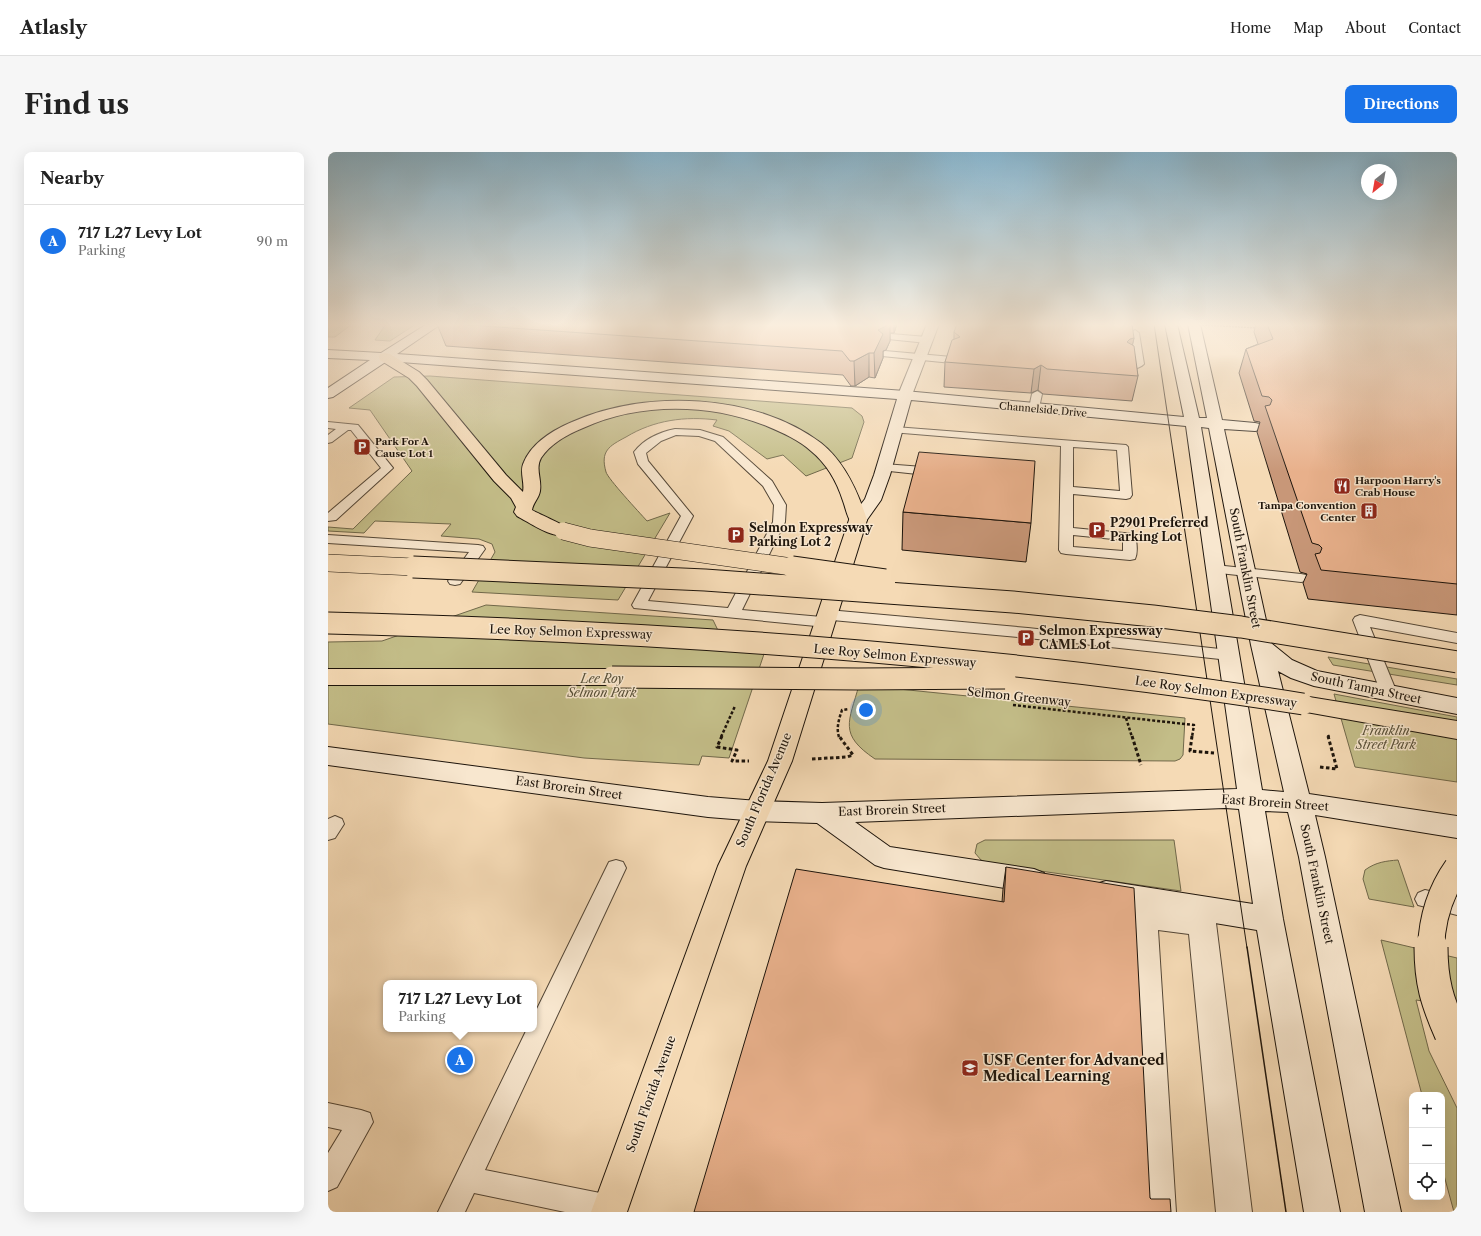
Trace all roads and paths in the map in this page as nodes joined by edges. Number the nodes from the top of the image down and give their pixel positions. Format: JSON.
{"nodes":[{"id":1,"x":360,"y":373,"type":"edge"},
{"id":2,"x":412,"y":373,"type":"edge"},
{"id":3,"x":610,"y":373,"type":"edge"},
{"id":4,"x":914,"y":373,"type":"edge"},
{"id":5,"x":1182,"y":373,"type":"edge"},
{"id":6,"x":1205,"y":373,"type":"edge"},
{"id":7,"x":328,"y":394,"type":"edge"},
{"id":8,"x":1037,"y":394,"type":"edge"},
{"id":9,"x":905,"y":395,"type":"junction"},
{"id":10,"x":1034,"y":408,"type":"junction"},
{"id":11,"x":1193,"y":422,"type":"junction"},
{"id":12,"x":1216,"y":424,"type":"junction"},
{"id":13,"x":328,"y":425,"type":"edge"},
{"id":14,"x":346,"y":426,"type":"junction"},
{"id":15,"x":1255,"y":427,"type":"dead end"},
{"id":16,"x":895,"y":430,"type":"junction"},
{"id":17,"x":328,"y":440,"type":"edge"},
{"id":18,"x":1067,"y":443,"type":"junction"},
{"id":19,"x":884,"y":468,"type":"junction"},
{"id":20,"x":947,"y":473,"type":"edge"},
{"id":21,"x":1067,"y":490,"type":"junction"},
{"id":22,"x":523,"y":505,"type":"junction"},
{"id":23,"x":328,"y":517,"type":"edge"},
{"id":24,"x":858,"y":520,"type":"junction"},
{"id":25,"x":1067,"y":531,"type":"dead end"},
{"id":26,"x":328,"y":539,"type":"edge"},
{"id":27,"x":328,"y":564,"type":"edge"},
{"id":28,"x":1215,"y":568,"type":"junction"},
{"id":29,"x":1246,"y":572,"type":"junction"},
{"id":30,"x":1301,"y":578,"type":"dead end"},
{"id":31,"x":455,"y":581,"type":"dead end"},
{"id":32,"x":1013,"y":602,"type":"junction"},
{"id":33,"x":733,"y":613,"type":"junction"},
{"id":34,"x":827,"y":618,"type":"junction"},
{"id":35,"x":328,"y":623,"type":"edge"},
{"id":36,"x":1457,"y":638,"type":"edge"},
{"id":37,"x":1261,"y":645,"type":"junction"},
{"id":38,"x":1229,"y":655,"type":"junction"},
{"id":39,"x":1457,"y":662,"type":"edge"},
{"id":40,"x":1103,"y":676,"type":"junction"},
{"id":41,"x":328,"y":677,"type":"edge"},
{"id":42,"x":1389,"y":693,"type":"junction"},
{"id":43,"x":1010,"y":705,"type":"dead end"},
{"id":44,"x":1457,"y":706,"type":"edge"},
{"id":45,"x":857,"y":708,"type":"dead end"},
{"id":46,"x":1126,"y":718,"type":"junction"},
{"id":47,"x":1457,"y":730,"type":"edge"},
{"id":48,"x":1198,"y":751,"type":"dead end"},
{"id":49,"x":328,"y":756,"type":"edge"},
{"id":50,"x":847,"y":757,"type":"dead end"},
{"id":51,"x":1141,"y":765,"type":"dead end"},
{"id":52,"x":1250,"y":799,"type":"junction"},
{"id":53,"x":1300,"y":803,"type":"junction"},
{"id":54,"x":758,"y":811,"type":"junction"},
{"id":55,"x":822,"y":813,"type":"junction"},
{"id":56,"x":1457,"y":827,"type":"edge"},
{"id":57,"x":616,"y":868,"type":"dead end"},
{"id":58,"x":1457,"y":868,"type":"edge"},
{"id":59,"x":1426,"y":899,"type":"dead end"},
{"id":60,"x":1457,"y":906,"type":"edge"},
{"id":61,"x":1269,"y":919,"type":"junction"},
{"id":62,"x":1454,"y":1040,"type":"edge"},
{"id":63,"x":328,"y":1116,"type":"edge"},
{"id":64,"x":328,"y":1178,"type":"edge"},
{"id":65,"x":467,"y":1179,"type":"junction"},
{"id":66,"x":610,"y":1210,"type":"edge"},
{"id":67,"x":451,"y":1212,"type":"edge"},
{"id":68,"x":1158,"y":1212,"type":"edge"},
{"id":69,"x":1234,"y":1212,"type":"edge"},
{"id":70,"x":1322,"y":1212,"type":"edge"},
{"id":71,"x":1383,"y":1212,"type":"edge"}],
"edges":[{"from":1,"to":7,"type":"main road"},
{"from":2,"to":22,"type":"main road"},
{"from":3,"to":9,"type":"main road","name":"Channelside Drive"},
{"from":4,"to":9,"type":"main road","name":"South Florida Avenue"},
{"from":5,"to":11,"type":"main road"},
{"from":6,"to":12,"type":"main road","name":"South Franklin Street"},
{"from":8,"to":10,"type":"lane"},
{"from":9,"to":10,"type":"main road","name":"Channelside Drive"},
{"from":9,"to":16,"type":"main road","name":"South Florida Avenue"},
{"from":10,"to":11,"type":"main road","name":"Channelside Drive"},
{"from":11,"to":12,"type":"main road","name":"Channelside Drive"},
{"from":11,"to":28,"type":"main road"},
{"from":12,"to":15,"type":"main road","name":"Channelside Drive"},
{"from":12,"to":29,"type":"main road","name":"South Franklin Street"},
{"from":13,"to":14,"type":"lane"},
{"from":14,"to":17,"type":"lane"},
{"from":14,"to":23,"type":"lane"},
{"from":16,"to":18,"type":"lane"},
{"from":16,"to":19,"type":"main road","name":"South Florida Avenue"},
{"from":18,"to":21,"type":"lane"},
{"from":18,"to":21,"type":"lane"},
{"from":19,"to":20,"type":"lane"},
{"from":19,"to":24,"type":"main road","name":"South Florida Avenue"},
{"from":21,"to":25,"type":"lane"},
{"from":22,"to":24,"type":"main road"},
{"from":22,"to":32,"type":"main road","bridge":true},
{"from":24,"to":34,"type":"main road","name":"South Florida Avenue"},
{"from":26,"to":31,"type":"lane"},
{"from":27,"to":32,"type":"main road","bridge":true},
{"from":28,"to":29,"type":"lane"},
{"from":28,"to":38,"type":"main road"},
{"from":29,"to":30,"type":"lane"},
{"from":29,"to":37,"type":"main road","name":"South Franklin Street"},
{"from":32,"to":39,"type":"main road","bridge":true},
{"from":33,"to":33,"type":"lane"},
{"from":33,"to":34,"type":"lane"},
{"from":34,"to":38,"type":"lane"},
{"from":34,"to":54,"type":"main road","name":"South Florida Avenue"},
{"from":35,"to":40,"type":"main road","name":"Lee Roy Selmon Expressway","bridge":true},
{"from":36,"to":42,"type":"lane"},
{"from":37,"to":42,"type":"main road","name":"South Tampa Street"},
{"from":37,"to":53,"type":"main road","name":"South Franklin Street"},
{"from":38,"to":52,"type":"main road"},
{"from":40,"to":41,"type":"main road","bridge":true},
{"from":40,"to":47,"type":"main road","name":"Lee Roy Selmon Expressway","bridge":true},
{"from":42,"to":44,"type":"main road","name":"South Tampa Street"},
{"from":43,"to":46,"type":"path","name":"Selmon Greenway"},
{"from":45,"to":50,"type":"path"},
{"from":46,"to":48,"type":"path","name":"Selmon Greenway"},
{"from":46,"to":51,"type":"path"},
{"from":49,"to":54,"type":"main road","name":"East Brorein Street"},
{"from":52,"to":53,"type":"main road","name":"East Brorein Street"},
{"from":52,"to":55,"type":"main road","name":"East Brorein Street"},
{"from":52,"to":61,"type":"main road"},
{"from":53,"to":56,"type":"main road","name":"East Brorein Street"},
{"from":53,"to":71,"type":"main road","name":"South Franklin Street"},
{"from":54,"to":55,"type":"main road","name":"East Brorein Street"},
{"from":54,"to":66,"type":"main road","name":"South Florida Avenue"},
{"from":55,"to":61,"type":"main road"},
{"from":57,"to":65,"type":"lane"},
{"from":58,"to":62,"type":"main road","bridge":true},
{"from":59,"to":60,"type":"lane"},
{"from":61,"to":70,"type":"main road"},
{"from":63,"to":64,"type":"lane"},
{"from":65,"to":66,"type":"lane"},
{"from":65,"to":67,"type":"lane"},
{"from":68,"to":69,"type":"main road"}]}
